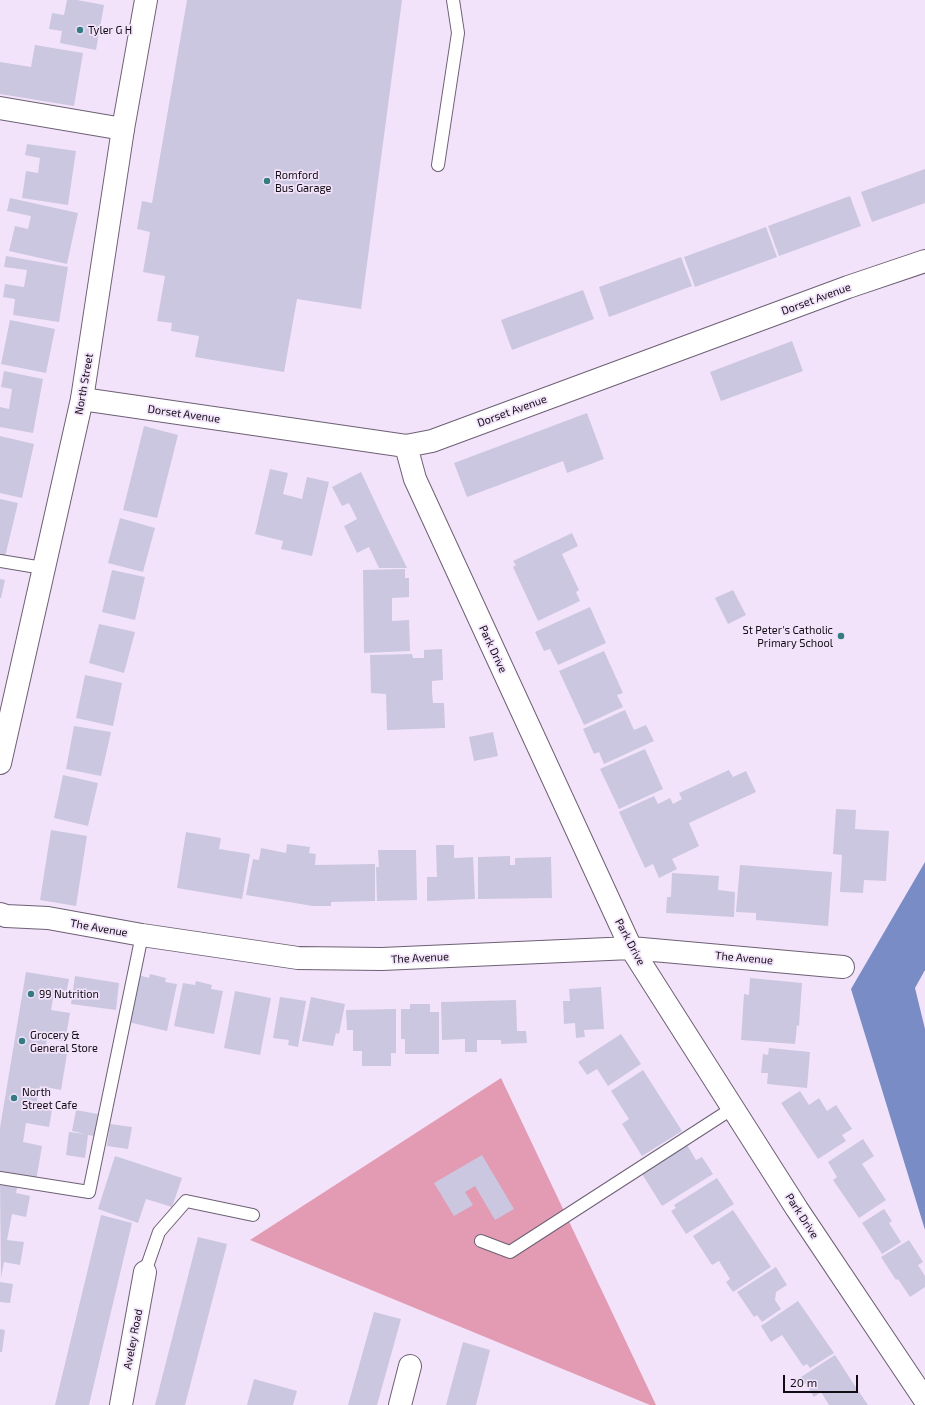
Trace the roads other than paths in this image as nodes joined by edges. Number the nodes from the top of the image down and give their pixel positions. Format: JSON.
{"nodes":[{"id":1,"x":146,"y":0,"type":"edge"},
{"id":2,"x":453,"y":0,"type":"edge"},
{"id":3,"x":0,"y":108,"type":"edge"},
{"id":4,"x":123,"y":129,"type":"junction"},
{"id":5,"x":438,"y":165,"type":"dead end"},
{"id":6,"x":925,"y":261,"type":"edge"},
{"id":7,"x":82,"y":399,"type":"junction"},
{"id":8,"x":406,"y":446,"type":"junction"},
{"id":9,"x":0,"y":561,"type":"edge"},
{"id":10,"x":43,"y":568,"type":"junction"},
{"id":11,"x":3,"y":735,"type":"edge"},
{"id":12,"x":0,"y":763,"type":"edge"},
{"id":13,"x":0,"y":914,"type":"edge"},
{"id":14,"x":142,"y":936,"type":"junction"},
{"id":15,"x":631,"y":948,"type":"junction"},
{"id":16,"x":843,"y":967,"type":"dead end"},
{"id":17,"x":733,"y":1108,"type":"junction"},
{"id":18,"x":0,"y":1178,"type":"edge"},
{"id":19,"x":253,"y":1215,"type":"dead end"},
{"id":20,"x":481,"y":1241,"type":"dead end"},
{"id":21,"x":145,"y":1272,"type":"joint"},
{"id":22,"x":410,"y":1366,"type":"dead end"},
{"id":23,"x":925,"y":1400,"type":"edge"},
{"id":24,"x":120,"y":1405,"type":"edge"},
{"id":25,"x":400,"y":1405,"type":"edge"}],
"edges":[{"from":1,"to":4,"type":"street","name":"North Street"},
{"from":2,"to":5,"type":"lane"},
{"from":3,"to":4,"type":"street"},
{"from":4,"to":7,"type":"street","name":"North Street"},
{"from":6,"to":8,"type":"street","name":"Dorset Avenue"},
{"from":7,"to":8,"type":"street","name":"Dorset Avenue"},
{"from":7,"to":10,"type":"street","name":"North Street"},
{"from":8,"to":15,"type":"street","name":"Park Drive"},
{"from":9,"to":10,"type":"lane"},
{"from":10,"to":11,"type":"street","name":"North Street"},
{"from":11,"to":12,"type":"street","name":"North Street"},
{"from":13,"to":14,"type":"street","name":"The Avenue"},
{"from":14,"to":15,"type":"street","name":"The Avenue"},
{"from":14,"to":18,"type":"lane"},
{"from":15,"to":16,"type":"street","name":"The Avenue"},
{"from":15,"to":17,"type":"street","name":"Park Drive"},
{"from":17,"to":20,"type":"lane"},
{"from":17,"to":23,"type":"street","name":"Park Drive"},
{"from":19,"to":21,"type":"lane"},
{"from":21,"to":24,"type":"street","name":"Aveley Road"},
{"from":22,"to":25,"type":"street"}]}
